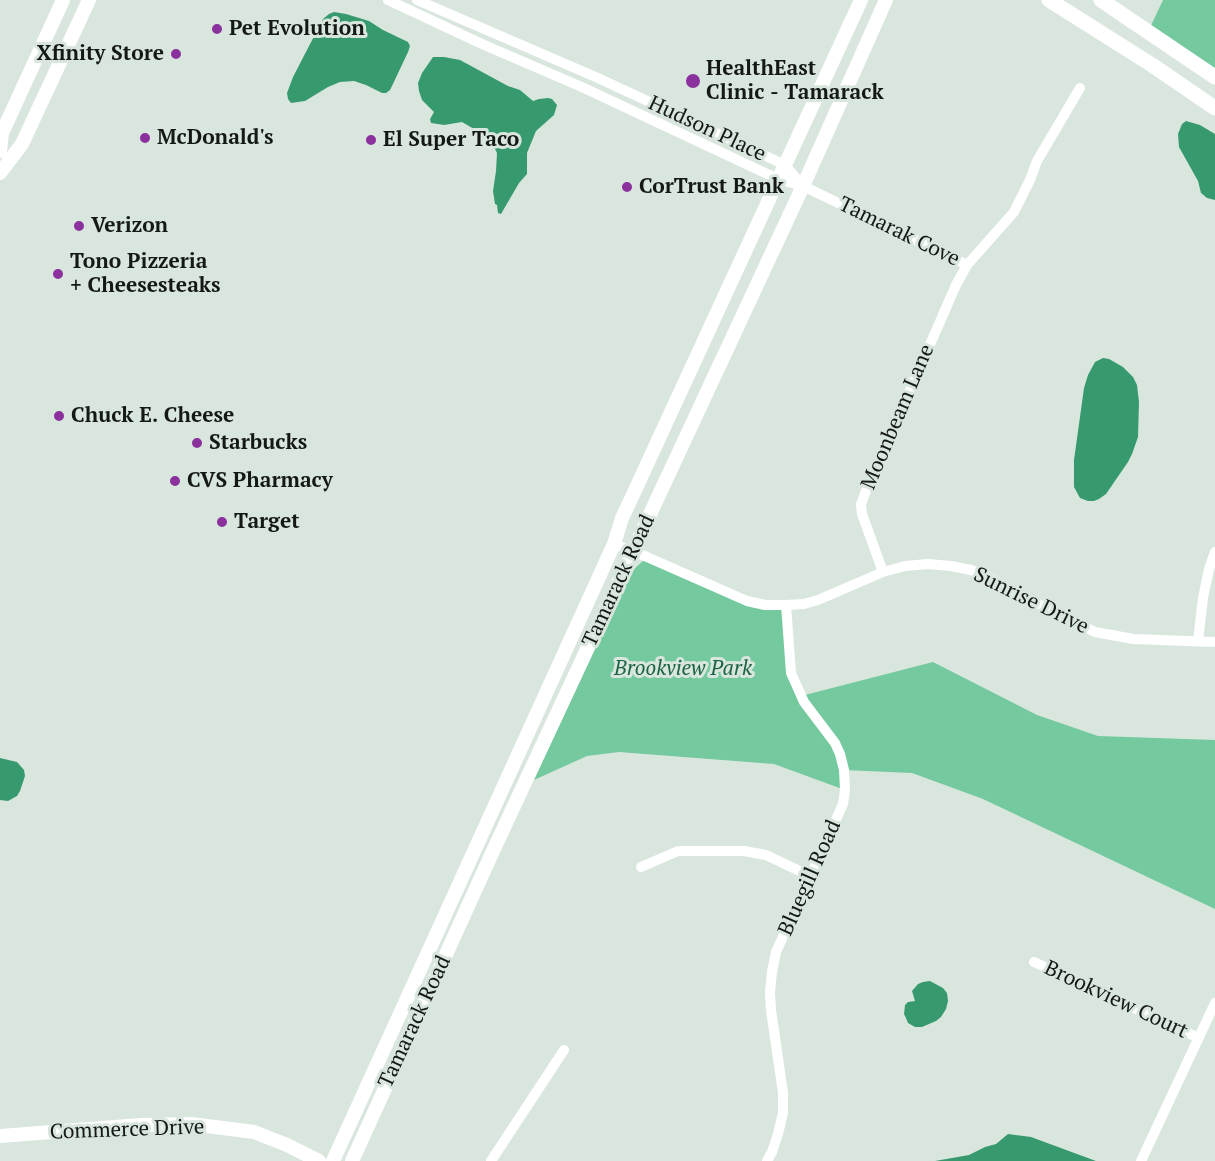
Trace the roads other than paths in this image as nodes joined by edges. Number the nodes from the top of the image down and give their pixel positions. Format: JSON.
{"nodes":[{"id":1,"x":63,"y":0,"type":"edge"},
{"id":2,"x":89,"y":0,"type":"edge"},
{"id":3,"x":388,"y":0,"type":"edge"},
{"id":4,"x":417,"y":0,"type":"edge"},
{"id":5,"x":861,"y":0,"type":"edge"},
{"id":6,"x":886,"y":0,"type":"edge"},
{"id":7,"x":1049,"y":0,"type":"edge"},
{"id":8,"x":1101,"y":0,"type":"edge"},
{"id":9,"x":1215,"y":77,"type":"edge"},
{"id":10,"x":1080,"y":88,"type":"dead end"},
{"id":11,"x":1215,"y":108,"type":"edge"},
{"id":12,"x":0,"y":151,"type":"edge"},
{"id":13,"x":784,"y":165,"type":"junction"},
{"id":14,"x":0,"y":173,"type":"edge"},
{"id":15,"x":778,"y":179,"type":"junction"},
{"id":16,"x":803,"y":186,"type":"junction"},
{"id":17,"x":967,"y":266,"type":"junction"},
{"id":18,"x":614,"y":544,"type":"junction"},
{"id":19,"x":632,"y":552,"type":"junction"},
{"id":20,"x":1215,"y":552,"type":"edge"},
{"id":21,"x":883,"y":572,"type":"junction"},
{"id":22,"x":786,"y":605,"type":"junction"},
{"id":23,"x":1198,"y":642,"type":"junction"},
{"id":24,"x":1215,"y":642,"type":"edge"},
{"id":25,"x":641,"y":867,"type":"dead end"},
{"id":26,"x":810,"y":876,"type":"junction"},
{"id":27,"x":1034,"y":962,"type":"dead end"},
{"id":28,"x":1215,"y":1003,"type":"edge"},
{"id":29,"x":1199,"y":1038,"type":"junction"},
{"id":30,"x":564,"y":1050,"type":"dead end"},
{"id":31,"x":0,"y":1136,"type":"edge"},
{"id":32,"x":319,"y":1161,"type":"edge"},
{"id":33,"x":333,"y":1161,"type":"edge"},
{"id":34,"x":352,"y":1161,"type":"edge"},
{"id":35,"x":491,"y":1161,"type":"edge"},
{"id":36,"x":767,"y":1161,"type":"edge"},
{"id":37,"x":1141,"y":1161,"type":"edge"}],
"edges":[{"from":1,"to":12,"type":"street"},
{"from":2,"to":14,"type":"street"},
{"from":3,"to":15,"type":"street","name":"Hudson Place"},
{"from":4,"to":13,"type":"street","name":"Hudson Place"},
{"from":5,"to":13,"type":"street","name":"Tamarack Road"},
{"from":6,"to":16,"type":"street","name":"Tamarack Road"},
{"from":7,"to":11,"type":"main road"},
{"from":8,"to":9,"type":"main road"},
{"from":10,"to":17,"type":"street","name":"Tamarak Cove"},
{"from":13,"to":15,"type":"street","name":"Tamarack Road"},
{"from":13,"to":16,"type":"street","name":"Hudson Place"},
{"from":15,"to":16,"type":"street","name":"Hudson Place"},
{"from":15,"to":18,"type":"street","name":"Tamarack Road"},
{"from":16,"to":17,"type":"street","name":"Tamarak Cove"},
{"from":16,"to":19,"type":"street","name":"Tamarack Road"},
{"from":17,"to":21,"type":"street","name":"Moonbeam Lane"},
{"from":18,"to":19,"type":"street","name":"Sunrise Drive"},
{"from":18,"to":33,"type":"street","name":"Tamarack Road"},
{"from":19,"to":22,"type":"street","name":"Sunrise Drive"},
{"from":19,"to":34,"type":"street","name":"Tamarack Road"},
{"from":20,"to":23,"type":"street"},
{"from":21,"to":22,"type":"street","name":"Sunrise Drive"},
{"from":21,"to":23,"type":"street","name":"Sunrise Drive"},
{"from":22,"to":26,"type":"street","name":"Bluegill Road"},
{"from":23,"to":24,"type":"street","name":"Sunrise Drive"},
{"from":25,"to":26,"type":"street"},
{"from":26,"to":36,"type":"street","name":"Bluegill Road"},
{"from":27,"to":29,"type":"street","name":"Brookview Court"},
{"from":28,"to":29,"type":"street"},
{"from":29,"to":37,"type":"street"},
{"from":30,"to":35,"type":"street"},
{"from":31,"to":32,"type":"street","name":"Commerce Drive"}]}
